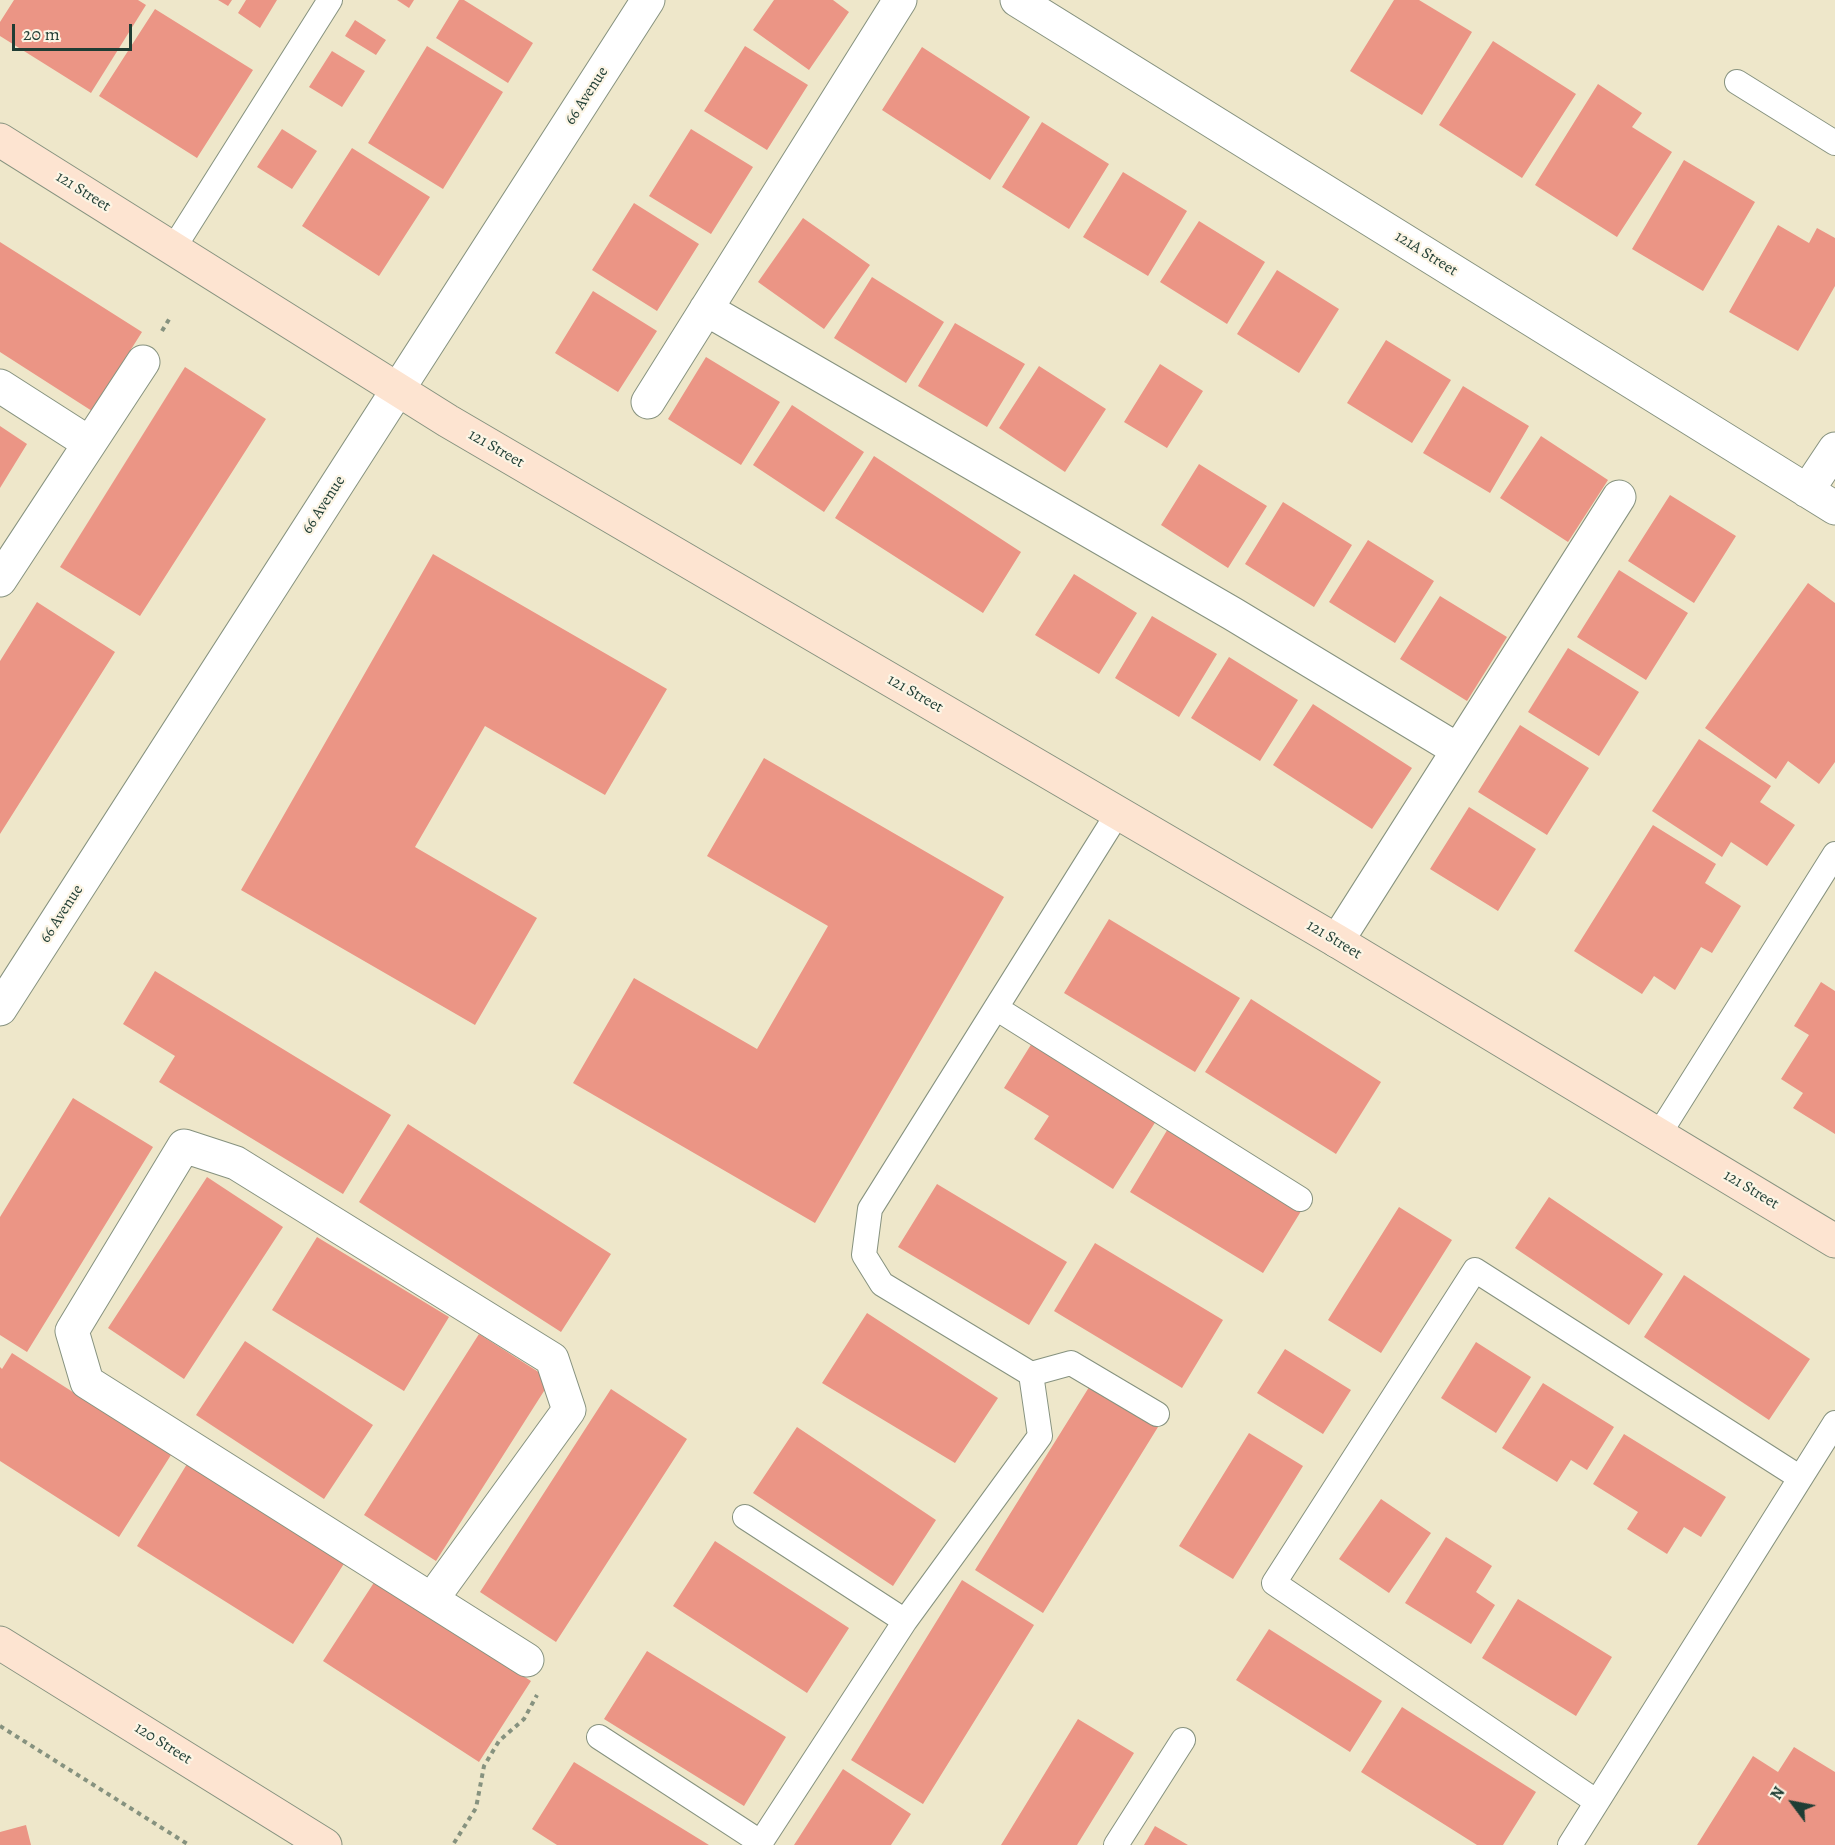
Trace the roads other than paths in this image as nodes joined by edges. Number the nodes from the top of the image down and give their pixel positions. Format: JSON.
{"nodes":[{"id":1,"x":648,"y":0,"type":"edge"},
{"id":2,"x":900,"y":0,"type":"edge"},
{"id":3,"x":1017,"y":0,"type":"edge"},
{"id":4,"x":324,"y":2,"type":"edge"},
{"id":5,"x":1737,"y":82,"type":"dead end"},
{"id":6,"x":0,"y":140,"type":"edge"},
{"id":7,"x":1835,"y":143,"type":"edge"},
{"id":8,"x":172,"y":249,"type":"junction"},
{"id":9,"x":706,"y":309,"type":"junction"},
{"id":10,"x":144,"y":363,"type":"dead end"},
{"id":11,"x":0,"y":386,"type":"edge"},
{"id":12,"x":398,"y":390,"type":"junction"},
{"id":13,"x":648,"y":402,"type":"dead end"},
{"id":14,"x":89,"y":443,"type":"junction"},
{"id":15,"x":1835,"y":449,"type":"edge"},
{"id":16,"x":1807,"y":492,"type":"junction"},
{"id":17,"x":1619,"y":497,"type":"dead end"},
{"id":18,"x":1835,"y":508,"type":"edge"},
{"id":19,"x":0,"y":580,"type":"edge"},
{"id":20,"x":1458,"y":750,"type":"junction"},
{"id":21,"x":1118,"y":813,"type":"junction"},
{"id":22,"x":1835,"y":854,"type":"edge"},
{"id":23,"x":1337,"y":941,"type":"junction"},
{"id":24,"x":996,"y":1008,"type":"junction"},
{"id":25,"x":0,"y":1009,"type":"edge"},
{"id":26,"x":1659,"y":1134,"type":"junction"},
{"id":27,"x":1300,"y":1199,"type":"dead end"},
{"id":28,"x":1835,"y":1241,"type":"edge"},
{"id":29,"x":1031,"y":1374,"type":"junction"},
{"id":30,"x":1157,"y":1414,"type":"dead end"},
{"id":31,"x":1835,"y":1423,"type":"edge"},
{"id":32,"x":1800,"y":1477,"type":"junction"},
{"id":33,"x":745,"y":1517,"type":"dead end"},
{"id":34,"x":432,"y":1599,"type":"junction"},
{"id":35,"x":906,"y":1621,"type":"junction"},
{"id":36,"x":0,"y":1643,"type":"edge"},
{"id":37,"x":527,"y":1660,"type":"road end"},
{"id":38,"x":599,"y":1737,"type":"dead end"},
{"id":39,"x":1183,"y":1740,"type":"dead end"},
{"id":40,"x":1597,"y":1803,"type":"junction"},
{"id":41,"x":759,"y":1844,"type":"edge"},
{"id":42,"x":325,"y":1845,"type":"edge"},
{"id":43,"x":1116,"y":1845,"type":"edge"},
{"id":44,"x":1570,"y":1845,"type":"edge"}],
"edges":[{"from":1,"to":12,"type":"street","name":"66 Avenue"},
{"from":2,"to":9,"type":"street"},
{"from":3,"to":16,"type":"street","name":"121A Street"},
{"from":4,"to":8,"type":"lane"},
{"from":5,"to":7,"type":"lane"},
{"from":6,"to":8,"type":"street","name":"121 Street"},
{"from":8,"to":12,"type":"street","name":"121 Street"},
{"from":9,"to":13,"type":"street"},
{"from":9,"to":20,"type":"street"},
{"from":10,"to":14,"type":"street"},
{"from":11,"to":14,"type":"street"},
{"from":12,"to":21,"type":"street","name":"121 Street"},
{"from":12,"to":25,"type":"street","name":"66 Avenue"},
{"from":14,"to":19,"type":"street"},
{"from":15,"to":16,"type":"street"},
{"from":16,"to":18,"type":"street","name":"121A Street"},
{"from":17,"to":20,"type":"street"},
{"from":20,"to":23,"type":"street"},
{"from":21,"to":23,"type":"street","name":"121 Street"},
{"from":21,"to":24,"type":"lane"},
{"from":22,"to":26,"type":"lane"},
{"from":23,"to":26,"type":"street","name":"121 Street"},
{"from":24,"to":27,"type":"lane"},
{"from":24,"to":29,"type":"lane"},
{"from":26,"to":28,"type":"street","name":"121 Street"},
{"from":29,"to":30,"type":"lane"},
{"from":29,"to":35,"type":"lane"},
{"from":31,"to":32,"type":"lane"},
{"from":32,"to":40,"type":"lane"},
{"from":32,"to":40,"type":"lane"},
{"from":33,"to":35,"type":"lane"},
{"from":34,"to":34,"type":"street"},
{"from":34,"to":37,"type":"street"},
{"from":35,"to":41,"type":"lane"},
{"from":36,"to":42,"type":"street","name":"120 Street"},
{"from":38,"to":41,"type":"lane"},
{"from":39,"to":43,"type":"lane"},
{"from":40,"to":44,"type":"lane"}]}
